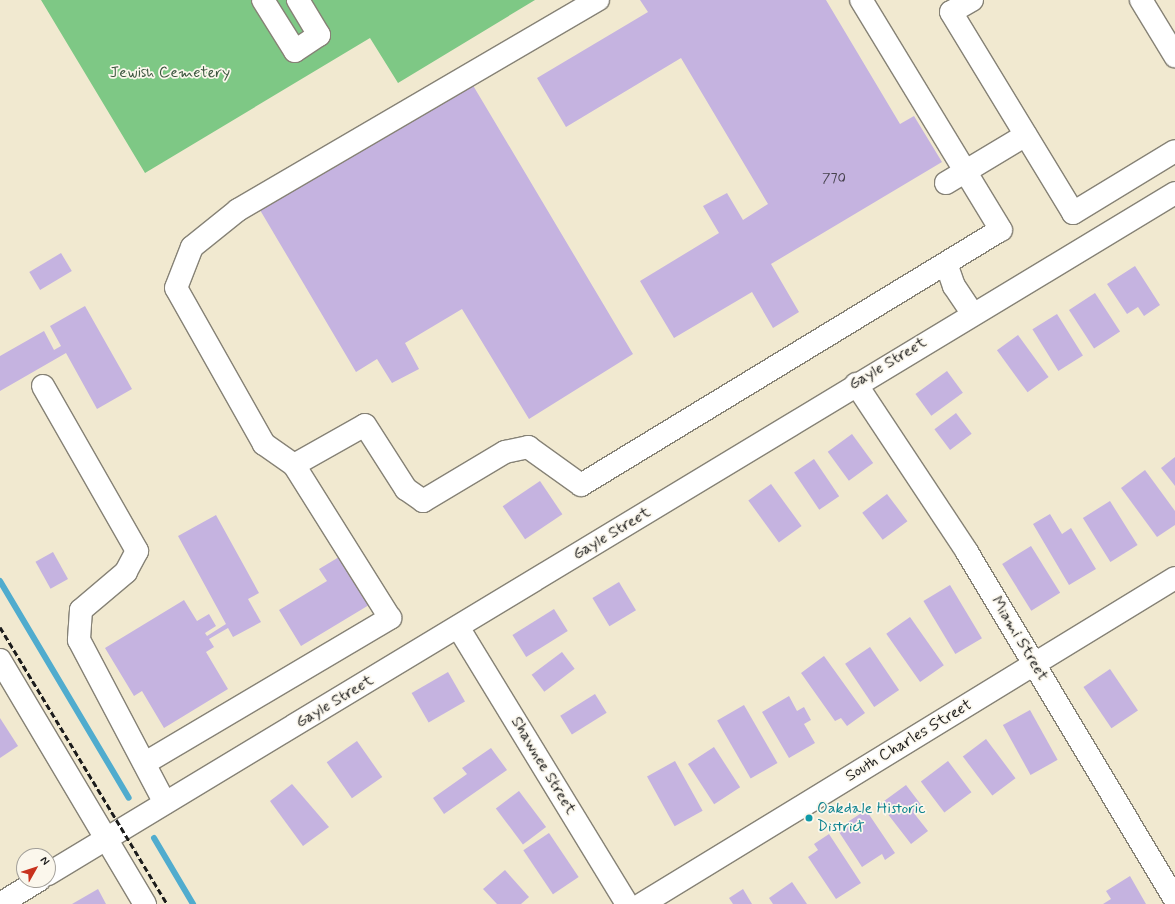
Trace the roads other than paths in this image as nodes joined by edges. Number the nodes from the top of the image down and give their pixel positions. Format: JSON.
{"nodes":[{"id":1,"x":263,"y":0,"type":"edge"},
{"id":2,"x":298,"y":0,"type":"edge"},
{"id":3,"x":598,"y":0,"type":"edge"},
{"id":4,"x":861,"y":0,"type":"edge"},
{"id":5,"x":972,"y":0,"type":"edge"},
{"id":6,"x":1141,"y":0,"type":"edge"},
{"id":7,"x":1175,"y":56,"type":"edge"},
{"id":8,"x":1026,"y":134,"type":"junction"},
{"id":9,"x":1175,"y":151,"type":"edge"},
{"id":10,"x":965,"y":171,"type":"junction"},
{"id":11,"x":946,"y":183,"type":"dead end"},
{"id":12,"x":1175,"y":192,"type":"edge"},
{"id":13,"x":947,"y":266,"type":"junction"},
{"id":14,"x":972,"y":313,"type":"junction"},
{"id":15,"x":856,"y":384,"type":"junction"},
{"id":16,"x":43,"y":386,"type":"dead end"},
{"id":17,"x":294,"y":465,"type":"junction"},
{"id":18,"x":1175,"y":578,"type":"edge"},
{"id":19,"x":458,"y":627,"type":"junction"},
{"id":20,"x":0,"y":660,"type":"edge"},
{"id":21,"x":1034,"y":665,"type":"junction"},
{"id":22,"x":145,"y":763,"type":"junction"},
{"id":23,"x":165,"y":803,"type":"junction"},
{"id":24,"x":105,"y":840,"type":"junction"},
{"id":25,"x":56,"y":869,"type":"edge"},
{"id":26,"x":26,"y":888,"type":"edge"},
{"id":27,"x":1175,"y":900,"type":"edge"},
{"id":28,"x":0,"y":904,"type":"edge"},
{"id":29,"x":145,"y":904,"type":"edge"},
{"id":30,"x":627,"y":904,"type":"edge"},
{"id":31,"x":642,"y":904,"type":"edge"}],
"edges":[{"from":1,"to":2,"type":"street"},
{"from":3,"to":17,"type":"street"},
{"from":4,"to":10,"type":"street"},
{"from":5,"to":8,"type":"street"},
{"from":6,"to":7,"type":"street"},
{"from":8,"to":9,"type":"street"},
{"from":8,"to":10,"type":"street"},
{"from":10,"to":11,"type":"street"},
{"from":10,"to":13,"type":"street"},
{"from":12,"to":14,"type":"street","name":"Gayle Street"},
{"from":13,"to":14,"type":"street"},
{"from":13,"to":17,"type":"street"},
{"from":14,"to":15,"type":"street","name":"Gayle Street"},
{"from":15,"to":19,"type":"street","name":"Gayle Street"},
{"from":15,"to":21,"type":"street","name":"Miami Street"},
{"from":16,"to":22,"type":"street"},
{"from":17,"to":22,"type":"street"},
{"from":18,"to":21,"type":"street","name":"South Charles Street"},
{"from":19,"to":23,"type":"street","name":"Gayle Street"},
{"from":19,"to":30,"type":"street","name":"Shawnee Street"},
{"from":20,"to":24,"type":"street"},
{"from":21,"to":27,"type":"street","name":"Miami Street"},
{"from":21,"to":31,"type":"street","name":"South Charles Street"},
{"from":22,"to":23,"type":"street"},
{"from":23,"to":24,"type":"street","name":"Gayle Street"},
{"from":24,"to":25,"type":"street","name":"Gayle Street"},
{"from":24,"to":29,"type":"street"},
{"from":26,"to":28,"type":"street"}]}
